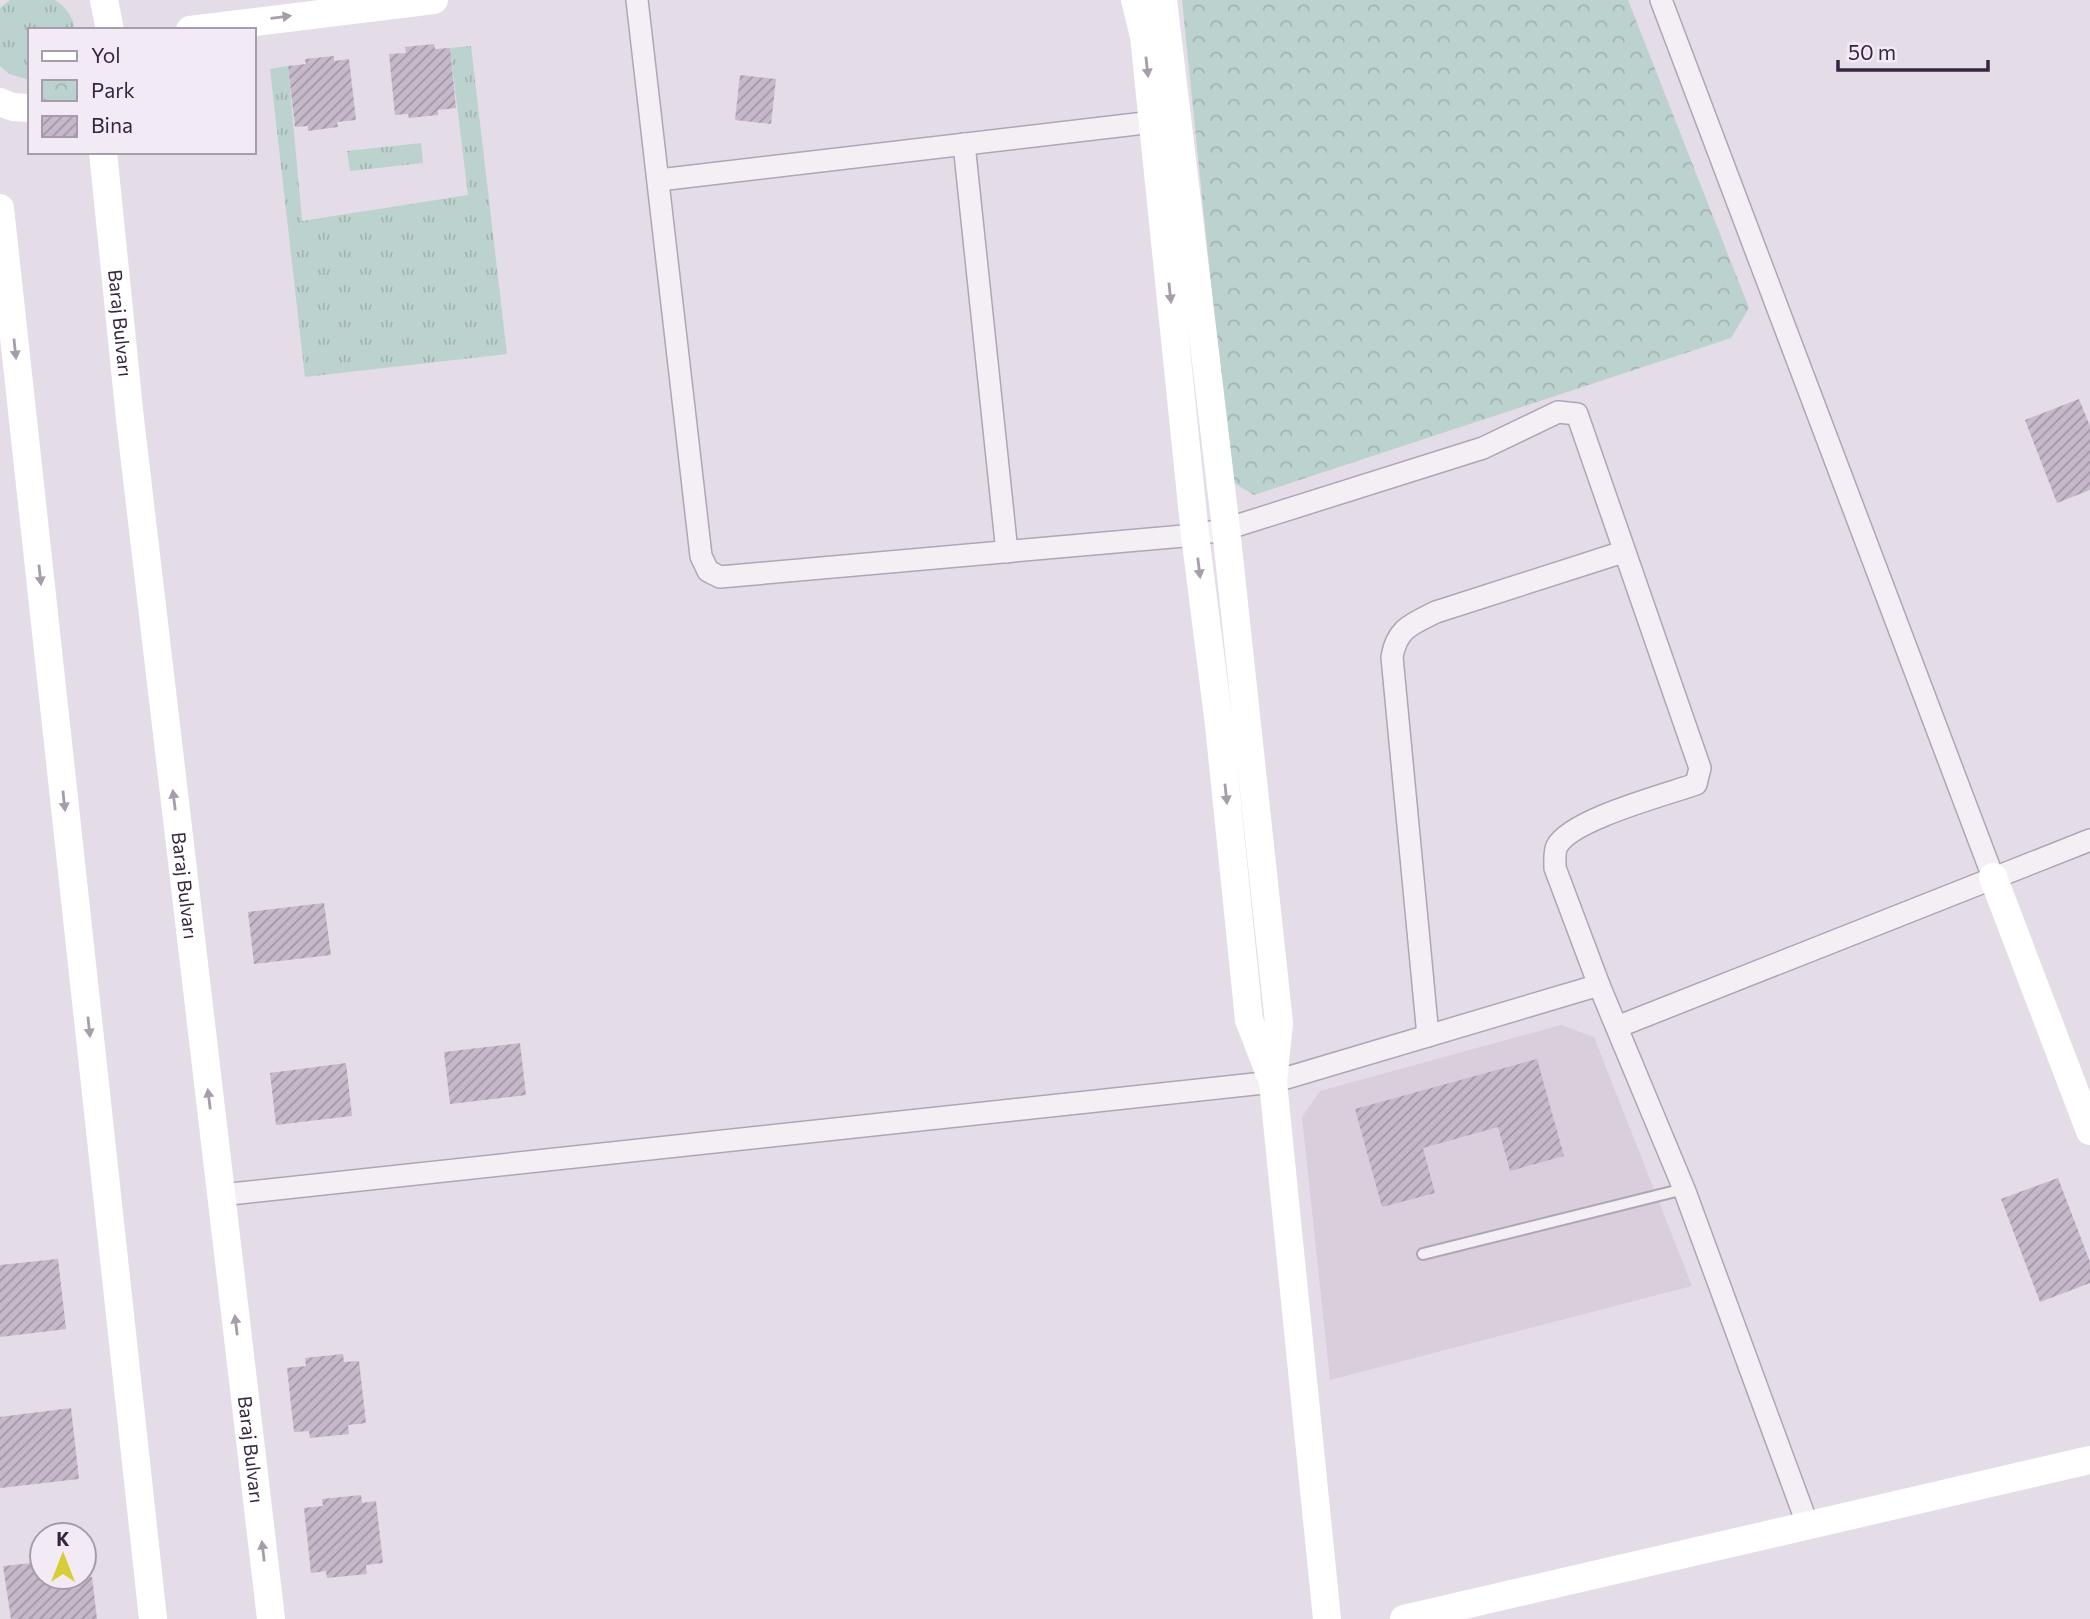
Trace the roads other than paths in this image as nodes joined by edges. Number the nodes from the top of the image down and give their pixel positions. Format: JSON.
{"nodes":[{"id":1,"x":104,"y":0,"type":"edge"},
{"id":2,"x":434,"y":0,"type":"edge"},
{"id":3,"x":637,"y":0,"type":"edge"},
{"id":4,"x":1135,"y":0,"type":"edge"},
{"id":5,"x":1163,"y":0,"type":"edge"},
{"id":6,"x":1661,"y":0,"type":"edge"},
{"id":7,"x":110,"y":28,"type":"edge"},
{"id":8,"x":206,"y":28,"type":"edge"},
{"id":9,"x":0,"y":102,"type":"edge"},
{"id":10,"x":28,"y":108,"type":"edge"},
{"id":11,"x":1153,"y":122,"type":"junction"},
{"id":12,"x":964,"y":144,"type":"junction"},
{"id":13,"x":103,"y":154,"type":"edge"},
{"id":14,"x":659,"y":180,"type":"junction"},
{"id":15,"x":0,"y":208,"type":"edge"},
{"id":16,"x":1226,"y":529,"type":"junction"},
{"id":17,"x":1195,"y":536,"type":"junction"},
{"id":18,"x":1623,"y":551,"type":"junction"},
{"id":19,"x":1007,"y":552,"type":"junction"},
{"id":20,"x":2090,"y":840,"type":"edge"},
{"id":21,"x":1993,"y":877,"type":"junction"},
{"id":22,"x":1599,"y":985,"type":"junction"},
{"id":23,"x":1617,"y":1027,"type":"junction"},
{"id":24,"x":1428,"y":1036,"type":"junction"},
{"id":25,"x":1273,"y":1082,"type":"junction"},
{"id":26,"x":2090,"y":1131,"type":"edge"},
{"id":27,"x":1684,"y":1189,"type":"junction"},
{"id":28,"x":220,"y":1195,"type":"junction"},
{"id":29,"x":1423,"y":1254,"type":"dead end"},
{"id":30,"x":2090,"y":1460,"type":"edge"},
{"id":31,"x":1808,"y":1526,"type":"junction"},
{"id":32,"x":153,"y":1619,"type":"edge"},
{"id":33,"x":271,"y":1619,"type":"edge"},
{"id":34,"x":1327,"y":1619,"type":"edge"},
{"id":35,"x":1404,"y":1619,"type":"edge"}],
"edges":[{"from":1,"to":7,"type":"street"},
{"from":8,"to":2,"type":"street","one_way":true},
{"from":3,"to":14,"type":"street"},
{"from":4,"to":11,"type":"street","one_way":true},
{"from":5,"to":16,"type":"street"},
{"from":6,"to":21,"type":"street"},
{"from":9,"to":10,"type":"street"},
{"from":11,"to":12,"type":"street"},
{"from":11,"to":17,"type":"street","one_way":true},
{"from":12,"to":14,"type":"street"},
{"from":12,"to":19,"type":"street"},
{"from":28,"to":13,"type":"street","name":"Baraj Bulvarı","one_way":true},
{"from":14,"to":19,"type":"street"},
{"from":15,"to":32,"type":"street","one_way":true},
{"from":16,"to":17,"type":"street"},
{"from":16,"to":18,"type":"street"},
{"from":16,"to":25,"type":"street"},
{"from":17,"to":19,"type":"street"},
{"from":17,"to":25,"type":"street","one_way":true},
{"from":18,"to":22,"type":"street"},
{"from":18,"to":24,"type":"street"},
{"from":20,"to":21,"type":"street"},
{"from":21,"to":23,"type":"street"},
{"from":21,"to":26,"type":"street"},
{"from":22,"to":23,"type":"street"},
{"from":22,"to":24,"type":"street"},
{"from":23,"to":27,"type":"street"},
{"from":24,"to":25,"type":"street"},
{"from":25,"to":28,"type":"street"},
{"from":25,"to":34,"type":"street"},
{"from":27,"to":29,"type":"lane"},
{"from":27,"to":31,"type":"street"},
{"from":33,"to":28,"type":"street","name":"Baraj Bulvarı","one_way":true},
{"from":30,"to":31,"type":"street"},
{"from":31,"to":35,"type":"street"}]}
